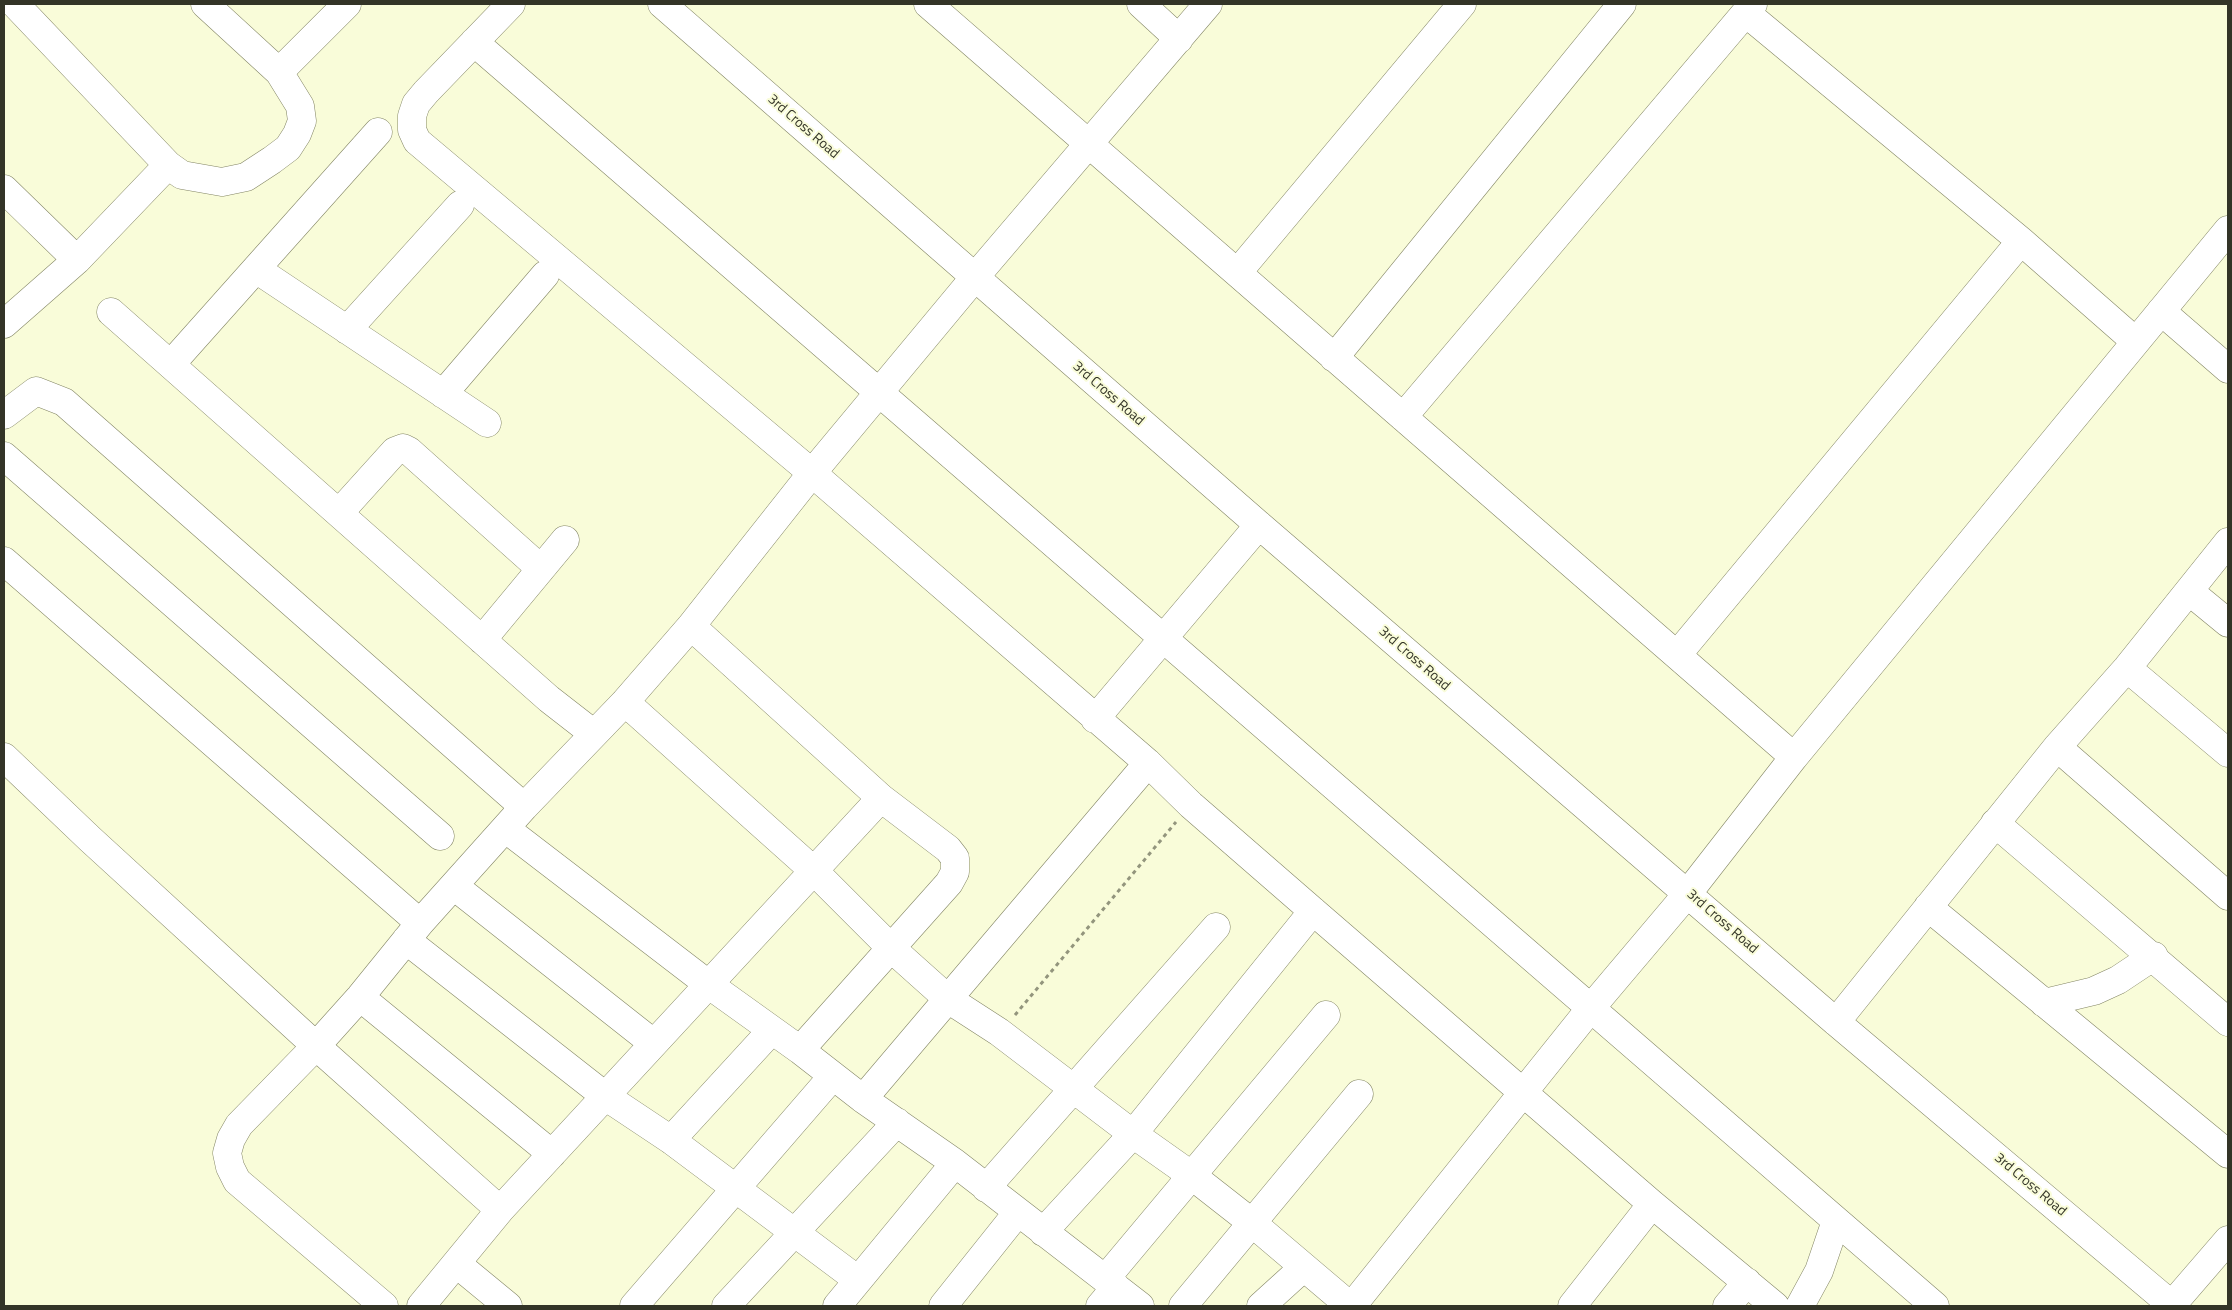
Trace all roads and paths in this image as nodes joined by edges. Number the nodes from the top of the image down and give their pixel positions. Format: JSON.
{"nodes":[{"id":1,"x":15,"y":4,"type":"edge"},
{"id":2,"x":205,"y":4,"type":"edge"},
{"id":3,"x":347,"y":4,"type":"edge"},
{"id":4,"x":511,"y":4,"type":"edge"},
{"id":5,"x":662,"y":4,"type":"edge"},
{"id":6,"x":928,"y":4,"type":"edge"},
{"id":7,"x":1141,"y":4,"type":"edge"},
{"id":8,"x":1208,"y":4,"type":"edge"},
{"id":9,"x":1462,"y":4,"type":"edge"},
{"id":10,"x":1622,"y":4,"type":"edge"},
{"id":11,"x":1750,"y":8,"type":"edge"},
{"id":12,"x":1179,"y":39,"type":"junction"},
{"id":13,"x":474,"y":42,"type":"junction"},
{"id":14,"x":279,"y":72,"type":"junction"},
{"id":15,"x":378,"y":132,"type":"dead end"},
{"id":16,"x":1088,"y":142,"type":"junction"},
{"id":17,"x":168,"y":165,"type":"junction"},
{"id":18,"x":4,"y":189,"type":"edge"},
{"id":19,"x":460,"y":205,"type":"dead end"},
{"id":20,"x":2228,"y":230,"type":"edge"},
{"id":21,"x":2021,"y":241,"type":"junction"},
{"id":22,"x":77,"y":260,"type":"junction"},
{"id":23,"x":256,"y":270,"type":"junction"},
{"id":24,"x":1238,"y":272,"type":"junction"},
{"id":25,"x":545,"y":276,"type":"dead end"},
{"id":26,"x":975,"y":277,"type":"junction"},
{"id":27,"x":2161,"y":311,"type":"junction"},
{"id":28,"x":111,"y":312,"type":"dead end"},
{"id":29,"x":4,"y":324,"type":"edge"},
{"id":30,"x":347,"y":330,"type":"junction"},
{"id":31,"x":2135,"y":341,"type":"junction"},
{"id":32,"x":1334,"y":358,"type":"junction"},
{"id":33,"x":171,"y":364,"type":"junction"},
{"id":34,"x":2228,"y":369,"type":"edge"},
{"id":35,"x":879,"y":392,"type":"junction"},
{"id":36,"x":443,"y":394,"type":"junction"},
{"id":37,"x":4,"y":415,"type":"edge"},
{"id":38,"x":1403,"y":417,"type":"junction"},
{"id":39,"x":487,"y":423,"type":"dead end"},
{"id":40,"x":4,"y":456,"type":"edge"},
{"id":41,"x":812,"y":472,"type":"junction"},
{"id":42,"x":339,"y":514,"type":"junction"},
{"id":43,"x":1259,"y":525,"type":"junction"},
{"id":44,"x":565,"y":540,"type":"dead end"},
{"id":45,"x":2228,"y":542,"type":"edge"},
{"id":46,"x":4,"y":561,"type":"edge"},
{"id":47,"x":541,"y":569,"type":"junction"},
{"id":48,"x":2189,"y":591,"type":"junction"},
{"id":49,"x":2228,"y":623,"type":"edge"},
{"id":50,"x":691,"y":626,"type":"junction"},
{"id":51,"x":1163,"y":637,"type":"junction"},
{"id":52,"x":482,"y":640,"type":"junction"},
{"id":53,"x":1677,"y":655,"type":"junction"},
{"id":54,"x":2127,"y":668,"type":"junction"},
{"id":55,"x":625,"y":702,"type":"junction"},
{"id":56,"x":1095,"y":719,"type":"junction"},
{"id":57,"x":594,"y":734,"type":"junction"},
{"id":58,"x":2057,"y":746,"type":"junction"},
{"id":59,"x":2228,"y":753,"type":"edge"},
{"id":60,"x":1794,"y":757,"type":"junction"},
{"id":61,"x":4,"y":758,"type":"edge"},
{"id":62,"x":1148,"y":763,"type":"junction"},
{"id":63,"x":881,"y":798,"type":"junction"},
{"id":64,"x":1190,"y":804,"type":"junction"},
{"id":65,"x":524,"y":807,"type":"junction"},
{"id":66,"x":1995,"y":822,"type":"junction"},
{"id":67,"x":506,"y":828,"type":"junction"},
{"id":68,"x":440,"y":836,"type":"dead end"},
{"id":69,"x":814,"y":871,"type":"junction"},
{"id":70,"x":454,"y":886,"type":"junction"},
{"id":71,"x":1688,"y":892,"type":"junction"},
{"id":72,"x":2228,"y":896,"type":"edge"},
{"id":73,"x":1928,"y":907,"type":"junction"},
{"id":74,"x":1313,"y":911,"type":"junction"},
{"id":75,"x":1216,"y":927,"type":"dead end"},
{"id":76,"x":413,"y":932,"type":"junction"},
{"id":77,"x":891,"y":948,"type":"junction"},
{"id":78,"x":2154,"y":956,"type":"junction"},
{"id":79,"x":708,"y":984,"type":"junction"},
{"id":80,"x":360,"y":997,"type":"junction"},
{"id":81,"x":948,"y":998,"type":"junction"},
{"id":82,"x":2044,"y":1003,"type":"junction"},
{"id":83,"x":1590,"y":1009,"type":"junction"},
{"id":84,"x":1326,"y":1015,"type":"dead end"},
{"id":85,"x":1836,"y":1022,"type":"junction"},
{"id":86,"x":2228,"y":1022,"type":"edge"},
{"id":87,"x":772,"y":1030,"type":"junction"},
{"id":88,"x":999,"y":1032,"type":"junction"},
{"id":89,"x":653,"y":1043,"type":"junction"},
{"id":90,"x":316,"y":1046,"type":"junction"},
{"id":91,"x":800,"y":1050,"type":"junction"},
{"id":92,"x":832,"y":1077,"type":"junction"},
{"id":93,"x":1073,"y":1089,"type":"junction"},
{"id":94,"x":1524,"y":1092,"type":"junction"},
{"id":95,"x":1359,"y":1094,"type":"dead end"},
{"id":96,"x":605,"y":1096,"type":"junction"},
{"id":97,"x":863,"y":1099,"type":"junction"},
{"id":98,"x":897,"y":1122,"type":"junction"},
{"id":99,"x":1132,"y":1134,"type":"junction"},
{"id":100,"x":671,"y":1140,"type":"junction"},
{"id":101,"x":552,"y":1154,"type":"junction"},
{"id":102,"x":2228,"y":1154,"type":"edge"},
{"id":103,"x":955,"y":1163,"type":"junction"},
{"id":104,"x":1191,"y":1175,"type":"junction"},
{"id":105,"x":986,"y":1188,"type":"junction"},
{"id":106,"x":734,"y":1189,"type":"junction"},
{"id":107,"x":1652,"y":1204,"type":"junction"},
{"id":108,"x":500,"y":1210,"type":"junction"},
{"id":109,"x":1018,"y":1212,"type":"junction"},
{"id":110,"x":1836,"y":1221,"type":"junction"},
{"id":111,"x":1251,"y":1222,"type":"junction"},
{"id":112,"x":793,"y":1232,"type":"junction"},
{"id":113,"x":1043,"y":1232,"type":"junction"},
{"id":114,"x":2228,"y":1240,"type":"edge"},
{"id":115,"x":457,"y":1264,"type":"junction"},
{"id":116,"x":1304,"y":1267,"type":"junction"},
{"id":117,"x":858,"y":1280,"type":"junction"},
{"id":118,"x":1747,"y":1282,"type":"junction"},
{"id":119,"x":1108,"y":1290,"type":"edge"},
{"id":120,"x":384,"y":1306,"type":"edge"},
{"id":121,"x":421,"y":1306,"type":"edge"},
{"id":122,"x":508,"y":1306,"type":"edge"},
{"id":123,"x":634,"y":1306,"type":"edge"},
{"id":124,"x":726,"y":1306,"type":"edge"},
{"id":125,"x":837,"y":1306,"type":"edge"},
{"id":126,"x":943,"y":1306,"type":"edge"},
{"id":127,"x":1140,"y":1306,"type":"edge"},
{"id":128,"x":1184,"y":1306,"type":"edge"},
{"id":129,"x":1261,"y":1306,"type":"edge"},
{"id":130,"x":1351,"y":1306,"type":"edge"},
{"id":131,"x":1572,"y":1306,"type":"edge"},
{"id":132,"x":1727,"y":1306,"type":"edge"},
{"id":133,"x":1775,"y":1306,"type":"edge"},
{"id":134,"x":1800,"y":1306,"type":"edge"},
{"id":135,"x":1935,"y":1306,"type":"edge"},
{"id":136,"x":2172,"y":1306,"type":"edge"}],
"edges":[{"from":1,"to":17,"type":"street"},
{"from":2,"to":14,"type":"street"},
{"from":3,"to":14,"type":"street"},
{"from":4,"to":13,"type":"street"},
{"from":5,"to":26,"type":"street","name":"3rd Cross Road"},
{"from":6,"to":16,"type":"street"},
{"from":7,"to":12,"type":"street"},
{"from":8,"to":12,"type":"street"},
{"from":9,"to":24,"type":"street"},
{"from":10,"to":32,"type":"street"},
{"from":11,"to":21,"type":"street"},
{"from":11,"to":38,"type":"street"},
{"from":12,"to":16,"type":"street"},
{"from":13,"to":35,"type":"street"},
{"from":13,"to":41,"type":"street"},
{"from":14,"to":17,"type":"street"},
{"from":15,"to":23,"type":"street"},
{"from":16,"to":24,"type":"street"},
{"from":16,"to":26,"type":"street"},
{"from":17,"to":22,"type":"street"},
{"from":18,"to":22,"type":"street"},
{"from":19,"to":30,"type":"street"},
{"from":20,"to":27,"type":"street"},
{"from":21,"to":31,"type":"street"},
{"from":21,"to":53,"type":"street"},
{"from":22,"to":29,"type":"street"},
{"from":23,"to":30,"type":"street"},
{"from":23,"to":33,"type":"street"},
{"from":24,"to":32,"type":"street"},
{"from":25,"to":36,"type":"street"},
{"from":26,"to":35,"type":"street"},
{"from":26,"to":43,"type":"street","name":"3rd Cross Road"},
{"from":27,"to":31,"type":"street"},
{"from":27,"to":34,"type":"street"},
{"from":28,"to":33,"type":"street"},
{"from":30,"to":36,"type":"street"},
{"from":31,"to":60,"type":"street"},
{"from":32,"to":38,"type":"street"},
{"from":33,"to":42,"type":"street"},
{"from":35,"to":41,"type":"street"},
{"from":35,"to":51,"type":"street"},
{"from":36,"to":39,"type":"street"},
{"from":37,"to":65,"type":"street"},
{"from":38,"to":53,"type":"street"},
{"from":40,"to":68,"type":"street"},
{"from":41,"to":50,"type":"street"},
{"from":41,"to":56,"type":"street"},
{"from":42,"to":47,"type":"street"},
{"from":42,"to":52,"type":"street"},
{"from":43,"to":51,"type":"street"},
{"from":43,"to":71,"type":"street","name":"3rd Cross Road"},
{"from":44,"to":47,"type":"street"},
{"from":45,"to":48,"type":"street"},
{"from":46,"to":76,"type":"street"},
{"from":47,"to":52,"type":"street"},
{"from":48,"to":49,"type":"street"},
{"from":48,"to":54,"type":"street"},
{"from":50,"to":55,"type":"street"},
{"from":50,"to":63,"type":"street"},
{"from":51,"to":56,"type":"street"},
{"from":51,"to":83,"type":"street"},
{"from":52,"to":57,"type":"street"},
{"from":53,"to":60,"type":"street"},
{"from":54,"to":58,"type":"street"},
{"from":54,"to":59,"type":"street"},
{"from":55,"to":57,"type":"street"},
{"from":55,"to":69,"type":"street"},
{"from":56,"to":62,"type":"street"},
{"from":57,"to":65,"type":"street"},
{"from":58,"to":66,"type":"street"},
{"from":58,"to":72,"type":"street"},
{"from":60,"to":71,"type":"street"},
{"from":61,"to":90,"type":"street"},
{"from":62,"to":64,"type":"street"},
{"from":62,"to":81,"type":"street"},
{"from":63,"to":69,"type":"street"},
{"from":63,"to":77,"type":"street"},
{"from":64,"to":74,"type":"street"},
{"from":64,"to":88,"type":"path"},
{"from":65,"to":67,"type":"street"},
{"from":66,"to":73,"type":"street"},
{"from":66,"to":78,"type":"street"},
{"from":67,"to":70,"type":"street"},
{"from":67,"to":79,"type":"street"},
{"from":69,"to":77,"type":"street"},
{"from":69,"to":79,"type":"street"},
{"from":70,"to":76,"type":"street"},
{"from":70,"to":89,"type":"street"},
{"from":71,"to":83,"type":"street"},
{"from":71,"to":85,"type":"street","name":"3rd Cross Road"},
{"from":73,"to":82,"type":"street"},
{"from":73,"to":85,"type":"street"},
{"from":74,"to":94,"type":"street"},
{"from":74,"to":99,"type":"street"},
{"from":75,"to":93,"type":"street"},
{"from":76,"to":80,"type":"street"},
{"from":76,"to":96,"type":"street"},
{"from":77,"to":81,"type":"street"},
{"from":77,"to":91,"type":"street"},
{"from":78,"to":82,"type":"street"},
{"from":78,"to":86,"type":"street"},
{"from":79,"to":87,"type":"street"},
{"from":79,"to":89,"type":"street"},
{"from":80,"to":90,"type":"street"},
{"from":80,"to":101,"type":"street"},
{"from":81,"to":88,"type":"street"},
{"from":81,"to":97,"type":"street"},
{"from":82,"to":102,"type":"street"},
{"from":83,"to":94,"type":"street"},
{"from":83,"to":110,"type":"street"},
{"from":84,"to":104,"type":"street"},
{"from":85,"to":136,"type":"street","name":"3rd Cross Road"},
{"from":87,"to":91,"type":"street"},
{"from":87,"to":100,"type":"street"},
{"from":88,"to":93,"type":"street"},
{"from":89,"to":96,"type":"street"},
{"from":90,"to":108,"type":"street"},
{"from":90,"to":120,"type":"street"},
{"from":91,"to":92,"type":"street"},
{"from":92,"to":97,"type":"street"},
{"from":92,"to":106,"type":"street"},
{"from":93,"to":99,"type":"street"},
{"from":93,"to":105,"type":"street"},
{"from":94,"to":107,"type":"street"},
{"from":94,"to":130,"type":"street"},
{"from":95,"to":111,"type":"street"},
{"from":96,"to":100,"type":"street"},
{"from":96,"to":101,"type":"street"},
{"from":97,"to":98,"type":"street"},
{"from":98,"to":103,"type":"street"},
{"from":98,"to":112,"type":"street"},
{"from":99,"to":104,"type":"street"},
{"from":99,"to":113,"type":"street"},
{"from":100,"to":106,"type":"street"},
{"from":101,"to":108,"type":"street"},
{"from":103,"to":105,"type":"street"},
{"from":103,"to":117,"type":"street"},
{"from":104,"to":111,"type":"street"},
{"from":104,"to":119,"type":"street"},
{"from":105,"to":109,"type":"street"},
{"from":106,"to":112,"type":"street"},
{"from":106,"to":123,"type":"street"},
{"from":107,"to":118,"type":"street"},
{"from":107,"to":131,"type":"street"},
{"from":108,"to":115,"type":"street"},
{"from":109,"to":113,"type":"street"},
{"from":109,"to":126,"type":"street"},
{"from":110,"to":134,"type":"street"},
{"from":110,"to":135,"type":"street"},
{"from":111,"to":116,"type":"street"},
{"from":111,"to":128,"type":"street"},
{"from":112,"to":117,"type":"street"},
{"from":112,"to":124,"type":"street"},
{"from":113,"to":119,"type":"street"},
{"from":114,"to":136,"type":"street"},
{"from":115,"to":121,"type":"street"},
{"from":115,"to":122,"type":"street"},
{"from":116,"to":129,"type":"street"},
{"from":116,"to":130,"type":"street"},
{"from":117,"to":125,"type":"street"},
{"from":118,"to":132,"type":"street"},
{"from":118,"to":133,"type":"street"},
{"from":119,"to":127,"type":"street"}]}
